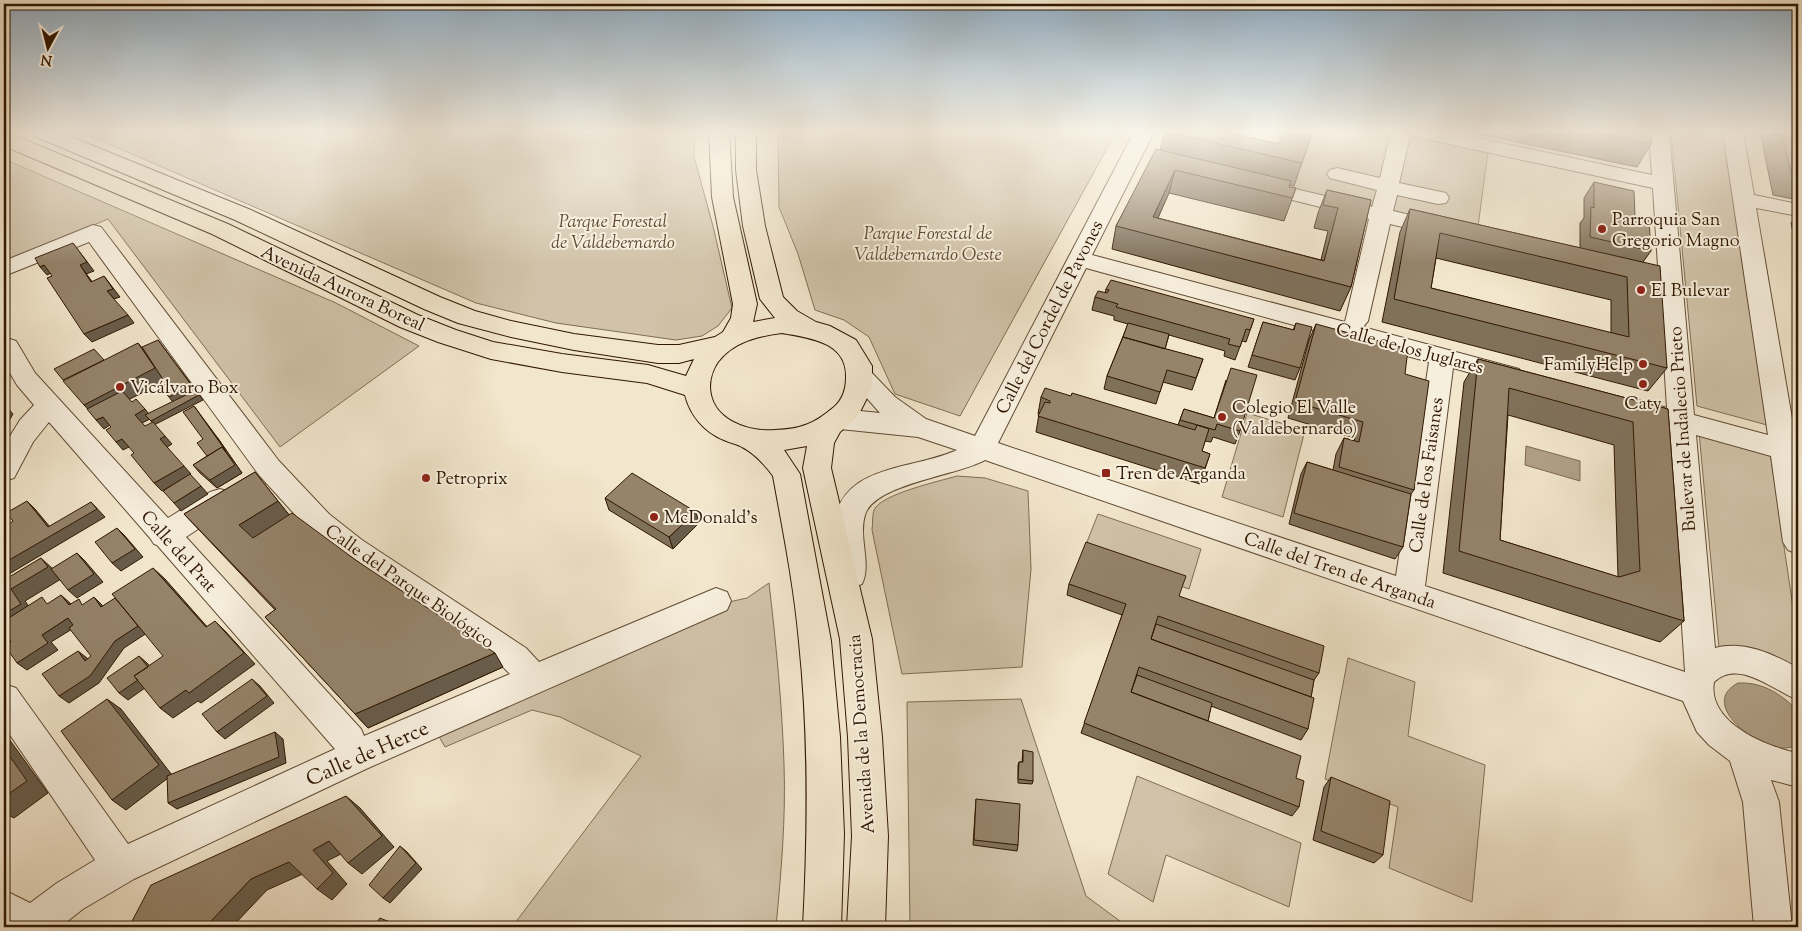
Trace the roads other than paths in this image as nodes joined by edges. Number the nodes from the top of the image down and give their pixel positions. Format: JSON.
{"nodes":[{"id":1,"x":93,"y":175,"type":"edge"},
{"id":2,"x":147,"y":175,"type":"edge"},
{"id":3,"x":719,"y":175,"type":"edge"},
{"id":4,"x":747,"y":175,"type":"edge"},
{"id":5,"x":1122,"y":175,"type":"edge"},
{"id":6,"x":1343,"y":175,"type":"edge"},
{"id":7,"x":1391,"y":175,"type":"edge"},
{"id":8,"x":1624,"y":175,"type":"edge"},
{"id":9,"x":1663,"y":175,"type":"edge"},
{"id":10,"x":1740,"y":175,"type":"edge"},
{"id":11,"x":1664,"y":184,"type":"junction"},
{"id":12,"x":1388,"y":186,"type":"junction"},
{"id":13,"x":1291,"y":194,"type":"edge"},
{"id":14,"x":1438,"y":198,"type":"dead end"},
{"id":15,"x":1744,"y":199,"type":"junction"},
{"id":16,"x":1798,"y":210,"type":"edge"},
{"id":17,"x":1380,"y":215,"type":"junction"},
{"id":18,"x":1460,"y":234,"type":"edge"},
{"id":19,"x":1079,"y":259,"type":"junction"},
{"id":20,"x":4,"y":270,"type":"edge"},
{"id":21,"x":1356,"y":321,"type":"dead end"},
{"id":22,"x":808,"y":327,"type":"junction"},
{"id":23,"x":727,"y":341,"type":"junction"},
{"id":24,"x":4,"y":346,"type":"edge"},
{"id":25,"x":1442,"y":357,"type":"junction"},
{"id":26,"x":862,"y":378,"type":"junction"},
{"id":27,"x":1536,"y":382,"type":"edge"},
{"id":28,"x":697,"y":389,"type":"junction"},
{"id":29,"x":1612,"y":402,"type":"edge"},
{"id":30,"x":51,"y":407,"type":"junction"},
{"id":31,"x":1682,"y":422,"type":"junction"},
{"id":32,"x":834,"y":423,"type":"junction"},
{"id":33,"x":919,"y":427,"type":"junction"},
{"id":34,"x":751,"y":439,"type":"junction"},
{"id":35,"x":982,"y":449,"type":"junction"},
{"id":36,"x":1791,"y":451,"type":"edge"},
{"id":37,"x":4,"y":470,"type":"edge"},
{"id":38,"x":253,"y":479,"type":"junction"},
{"id":39,"x":164,"y":536,"type":"junction"},
{"id":40,"x":1798,"y":542,"type":"edge"},
{"id":41,"x":1409,"y":593,"type":"junction"},
{"id":42,"x":716,"y":600,"type":"dead end"},
{"id":43,"x":856,"y":639,"type":"junction"},
{"id":44,"x":531,"y":681,"type":"junction"},
{"id":45,"x":1699,"y":682,"type":"junction"},
{"id":46,"x":1798,"y":685,"type":"edge"},
{"id":47,"x":4,"y":699,"type":"edge"},
{"id":48,"x":1744,"y":752,"type":"junction"},
{"id":49,"x":354,"y":757,"type":"junction"},
{"id":50,"x":1798,"y":771,"type":"edge"},
{"id":51,"x":121,"y":866,"type":"junction"},
{"id":52,"x":25,"y":922,"type":"edge"},
{"id":53,"x":822,"y":927,"type":"edge"},
{"id":54,"x":866,"y":927,"type":"edge"},
{"id":55,"x":1773,"y":927,"type":"edge"}],
"edges":[{"from":1,"to":28,"type":"main road","name":"Avenida Aurora Boreal"},
{"from":2,"to":23,"type":"main road","name":"Avenida Aurora Boreal"},
{"from":3,"to":23,"type":"main road"},
{"from":4,"to":22,"type":"main road"},
{"from":5,"to":19,"type":"street","name":"Calle del Cordel de Pavones"},
{"from":6,"to":12,"type":"street"},
{"from":7,"to":12,"type":"street"},
{"from":8,"to":11,"type":"street"},
{"from":9,"to":11,"type":"street","name":"Bulevar de Indalecio Prieto"},
{"from":10,"to":15,"type":"street"},
{"from":11,"to":31,"type":"street","name":"Bulevar de Indalecio Prieto"},
{"from":12,"to":14,"type":"street"},
{"from":12,"to":17,"type":"street"},
{"from":13,"to":17,"type":"street"},
{"from":15,"to":16,"type":"street"},
{"from":15,"to":36,"type":"street"},
{"from":17,"to":18,"type":"street"},
{"from":17,"to":21,"type":"street"},
{"from":19,"to":25,"type":"street","name":"Calle de los Juglares"},
{"from":19,"to":35,"type":"street","name":"Calle del Cordel de Pavones"},
{"from":20,"to":38,"type":"street","name":"Calle del Parque Biológico"},
{"from":22,"to":23,"type":"main road"},
{"from":22,"to":26,"type":"main road"},
{"from":23,"to":28,"type":"main road"},
{"from":24,"to":30,"type":"street","name":"Calle del Prat"},
{"from":25,"to":27,"type":"street","name":"Calle de los Juglares"},
{"from":25,"to":41,"type":"street","name":"Calle de los Faisanes"},
{"from":26,"to":32,"type":"main road"},
{"from":26,"to":33,"type":"street","name":"Calle del Tren de Arganda"},
{"from":28,"to":34,"type":"main road"},
{"from":29,"to":31,"type":"street"},
{"from":30,"to":37,"type":"street"},
{"from":30,"to":39,"type":"street","name":"Calle del Prat"},
{"from":31,"to":36,"type":"street"},
{"from":31,"to":45,"type":"street","name":"Bulevar de Indalecio Prieto"},
{"from":32,"to":33,"type":"street","name":"Calle del Tren de Arganda"},
{"from":32,"to":34,"type":"main road"},
{"from":32,"to":43,"type":"main road","name":"Avenida de la Democracia"},
{"from":33,"to":35,"type":"street","name":"Calle del Tren de Arganda"},
{"from":34,"to":53,"type":"main road"},
{"from":35,"to":41,"type":"street","name":"Calle del Tren de Arganda"},
{"from":35,"to":43,"type":"street"},
{"from":36,"to":40,"type":"street"},
{"from":38,"to":39,"type":"street"},
{"from":38,"to":44,"type":"street","name":"Calle del Parque Biológico"},
{"from":39,"to":49,"type":"street","name":"Calle del Prat"},
{"from":41,"to":45,"type":"street","name":"Calle del Tren de Arganda"},
{"from":42,"to":44,"type":"street","name":"Calle de Herce"},
{"from":43,"to":54,"type":"main road","name":"Avenida de la Democracia"},
{"from":44,"to":49,"type":"street","name":"Calle de Herce"},
{"from":45,"to":46,"type":"street"},
{"from":45,"to":48,"type":"street","name":"Bulevar de Indalecio Prieto"},
{"from":47,"to":51,"type":"street"},
{"from":48,"to":50,"type":"street","name":"Bulevar de Indalecio Prieto"},
{"from":48,"to":55,"type":"street"},
{"from":49,"to":51,"type":"street","name":"Calle de Herce"},
{"from":51,"to":52,"type":"street","name":"Calle de Herce"}]}
